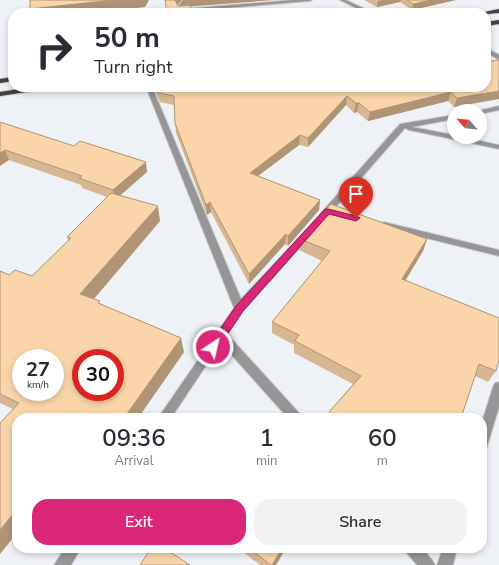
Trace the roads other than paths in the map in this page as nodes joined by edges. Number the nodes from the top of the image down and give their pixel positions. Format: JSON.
{"nodes":[{"id":1,"x":186,"y":0,"type":"edge"},
{"id":2,"x":239,"y":0,"type":"edge"},
{"id":3,"x":310,"y":0,"type":"edge"},
{"id":4,"x":342,"y":0,"type":"edge"},
{"id":5,"x":241,"y":6,"type":"junction"},
{"id":6,"x":179,"y":8,"type":"edge"},
{"id":7,"x":225,"y":8,"type":"edge"},
{"id":8,"x":359,"y":8,"type":"edge"},
{"id":9,"x":13,"y":92,"type":"edge"},
{"id":10,"x":151,"y":92,"type":"edge"},
{"id":11,"x":0,"y":94,"type":"edge"},
{"id":12,"x":499,"y":108,"type":"edge"},
{"id":13,"x":487,"y":111,"type":"edge"},
{"id":14,"x":447,"y":118,"type":"edge"},
{"id":15,"x":403,"y":126,"type":"junction"},
{"id":16,"x":499,"y":147,"type":"edge"},
{"id":17,"x":372,"y":222,"type":"edge"},
{"id":18,"x":499,"y":253,"type":"edge"},
{"id":19,"x":240,"y":308,"type":"junction"},
{"id":20,"x":221,"y":335,"type":"junction"},
{"id":21,"x":499,"y":387,"type":"edge"},
{"id":22,"x":167,"y":413,"type":"edge"},
{"id":23,"x":291,"y":413,"type":"edge"},
{"id":24,"x":487,"y":427,"type":"edge"},
{"id":25,"x":70,"y":553,"type":"edge"},
{"id":26,"x":416,"y":553,"type":"edge"},
{"id":27,"x":449,"y":553,"type":"edge"},
{"id":28,"x":62,"y":565,"type":"edge"},
{"id":29,"x":427,"y":565,"type":"edge"},
{"id":30,"x":445,"y":565,"type":"edge"}],
"edges":[{"from":1,"to":6,"type":"street"},
{"from":2,"to":5,"type":"street"},
{"from":3,"to":5,"type":"street"},
{"from":4,"to":8,"type":"street"},
{"from":5,"to":7,"type":"street"},
{"from":9,"to":11,"type":"highway"},
{"from":10,"to":19,"type":"street"},
{"from":12,"to":13,"type":"street"},
{"from":14,"to":15,"type":"street"},
{"from":15,"to":16,"type":"street"},
{"from":15,"to":19,"type":"street"},
{"from":17,"to":18,"type":"street"},
{"from":19,"to":20,"type":"street"},
{"from":20,"to":22,"type":"street"},
{"from":20,"to":23,"type":"street"},
{"from":21,"to":24,"type":"street"},
{"from":25,"to":28,"type":"street"},
{"from":26,"to":29,"type":"street"},
{"from":27,"to":30,"type":"street"}]}
